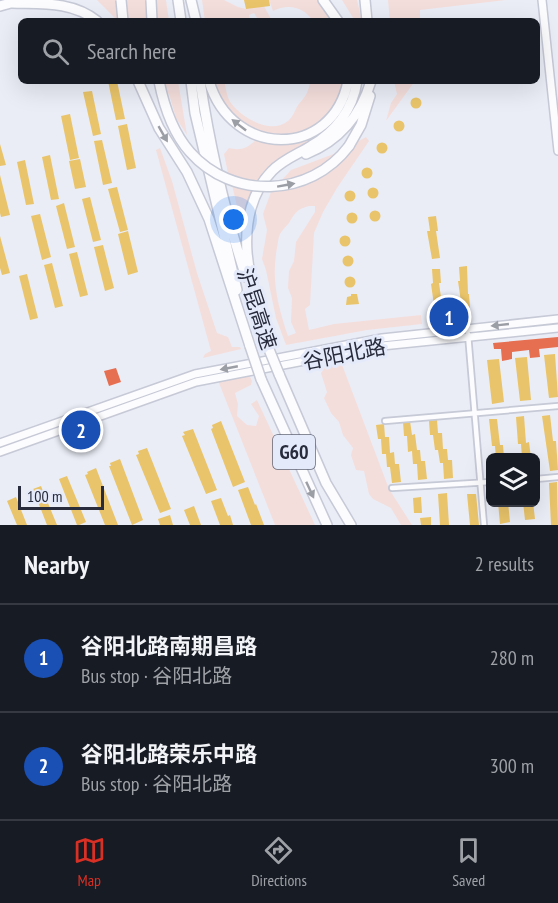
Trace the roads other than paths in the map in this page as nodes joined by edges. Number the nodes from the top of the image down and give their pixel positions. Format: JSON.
{"nodes":[{"id":1,"x":121,"y":0,"type":"edge"},
{"id":2,"x":150,"y":0,"type":"edge"},
{"id":3,"x":178,"y":0,"type":"edge"},
{"id":4,"x":189,"y":0,"type":"edge"},
{"id":5,"x":323,"y":0,"type":"edge"},
{"id":6,"x":331,"y":0,"type":"edge"},
{"id":7,"x":365,"y":0,"type":"edge"},
{"id":8,"x":542,"y":0,"type":"edge"},
{"id":9,"x":17,"y":1,"type":"edge"},
{"id":10,"x":0,"y":6,"type":"edge"},
{"id":11,"x":92,"y":18,"type":"edge"},
{"id":12,"x":123,"y":18,"type":"edge"},
{"id":13,"x":152,"y":18,"type":"edge"},
{"id":14,"x":181,"y":18,"type":"edge"},
{"id":15,"x":191,"y":18,"type":"edge"},
{"id":16,"x":195,"y":18,"type":"edge"},
{"id":17,"x":336,"y":18,"type":"edge"},
{"id":18,"x":343,"y":18,"type":"edge"},
{"id":19,"x":367,"y":18,"type":"edge"},
{"id":20,"x":139,"y":84,"type":"edge"},
{"id":21,"x":160,"y":84,"type":"edge"},
{"id":22,"x":190,"y":84,"type":"edge"},
{"id":23,"x":200,"y":84,"type":"edge"},
{"id":24,"x":210,"y":84,"type":"edge"},
{"id":25,"x":347,"y":84,"type":"edge"},
{"id":26,"x":356,"y":84,"type":"edge"},
{"id":27,"x":372,"y":84,"type":"edge"},
{"id":28,"x":372,"y":84,"type":"edge"},
{"id":29,"x":558,"y":151,"type":"edge"},
{"id":30,"x":287,"y":160,"type":"junction"},
{"id":31,"x":558,"y":319,"type":"edge"},
{"id":32,"x":558,"y":328,"type":"edge"},
{"id":33,"x":468,"y":333,"type":"junction"},
{"id":34,"x":268,"y":341,"type":"junction"},
{"id":35,"x":250,"y":345,"type":"junction"},
{"id":36,"x":558,"y":406,"type":"edge"},
{"id":37,"x":475,"y":413,"type":"junction"},
{"id":38,"x":385,"y":421,"type":"dead end"},
{"id":39,"x":0,"y":443,"type":"edge"},
{"id":40,"x":0,"y":452,"type":"edge"},
{"id":41,"x":558,"y":477,"type":"edge"},
{"id":42,"x":540,"y":479,"type":"edge"},
{"id":43,"x":486,"y":482,"type":"edge"},
{"id":44,"x":481,"y":483,"type":"junction"},
{"id":45,"x":392,"y":488,"type":"dead end"},
{"id":46,"x":327,"y":525,"type":"edge"},
{"id":47,"x":351,"y":525,"type":"edge"},
{"id":48,"x":484,"y":525,"type":"edge"}],
"edges":[{"from":1,"to":12,"type":"highway","bridge":true},
{"from":2,"to":13,"type":"highway","bridge":true},
{"from":3,"to":14,"type":"highway"},
{"from":4,"to":15,"type":"highway"},
{"from":4,"to":16,"type":"highway"},
{"from":5,"to":17,"type":"highway"},
{"from":6,"to":18,"type":"highway"},
{"from":7,"to":19,"type":"highway"},
{"from":8,"to":29,"type":"main road"},
{"from":9,"to":10,"type":"highway"},
{"from":9,"to":11,"type":"highway"},
{"from":20,"to":35,"type":"highway","one_way":true},
{"from":21,"to":27,"type":"highway","one_way":true,"bridge":true},
{"from":22,"to":35,"type":"highway","name":"沪昆高速","number":"G60"},
{"from":23,"to":34,"type":"highway","name":"沪昆高速","number":"G60"},
{"from":25,"to":24,"type":"highway","one_way":true},
{"from":26,"to":30,"type":"highway"},
{"from":28,"to":30,"type":"highway"},
{"from":30,"to":34,"type":"highway"},
{"from":31,"to":33,"type":"main road","name":"谷阳北路","one_way":true},
{"from":32,"to":33,"type":"main road","name":"谷阳北路"},
{"from":33,"to":37,"type":"street"},
{"from":33,"to":39,"type":"main road","name":"谷阳北路","one_way":true},
{"from":33,"to":40,"type":"main road","name":"谷阳北路"},
{"from":34,"to":47,"type":"highway","name":"沪昆高速","number":"G60","bridge":true},
{"from":35,"to":46,"type":"highway","name":"沪昆高速","number":"G60","one_way":true,"bridge":true},
{"from":36,"to":37,"type":"street"},
{"from":37,"to":38,"type":"street"},
{"from":37,"to":44,"type":"street"},
{"from":41,"to":42,"type":"street"},
{"from":43,"to":44,"type":"street"},
{"from":44,"to":45,"type":"street"},
{"from":44,"to":48,"type":"street"}]}
